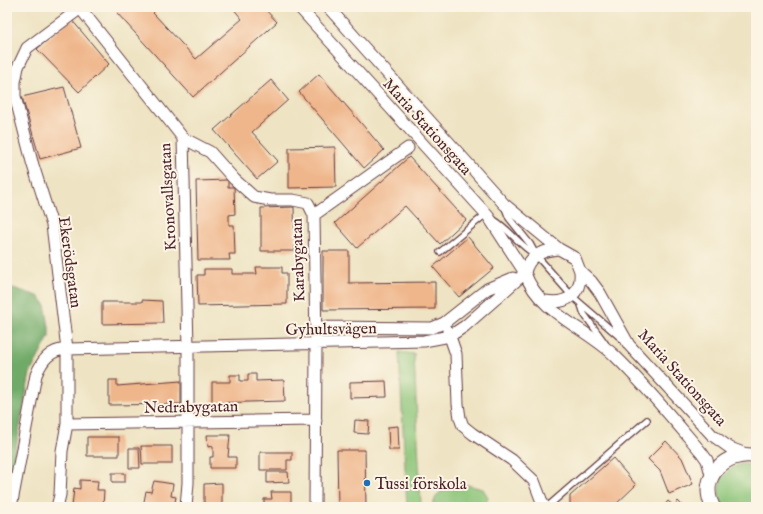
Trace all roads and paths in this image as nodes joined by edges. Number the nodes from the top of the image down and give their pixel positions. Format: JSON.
{"nodes":[{"id":1,"x":299,"y":7,"type":"edge"},
{"id":2,"x":328,"y":7,"type":"edge"},
{"id":3,"x":81,"y":8,"type":"edge"},
{"id":4,"x":183,"y":138,"type":"junction"},
{"id":5,"x":408,"y":148,"type":"dead end"},
{"id":6,"x":504,"y":204,"type":"junction"},
{"id":7,"x":314,"y":215,"type":"junction"},
{"id":8,"x":487,"y":215,"type":"junction"},
{"id":9,"x":560,"y":249,"type":"junction"},
{"id":10,"x":440,"y":252,"type":"dead end"},
{"id":11,"x":536,"y":255,"type":"junction"},
{"id":12,"x":580,"y":271,"type":"junction"},
{"id":13,"x":525,"y":273,"type":"junction"},
{"id":14,"x":572,"y":296,"type":"junction"},
{"id":15,"x":545,"y":301,"type":"junction"},
{"id":16,"x":580,"y":305,"type":"junction"},
{"id":17,"x":444,"y":323,"type":"junction"},
{"id":18,"x":316,"y":327,"type":"junction"},
{"id":19,"x":450,"y":336,"type":"junction"},
{"id":20,"x":316,"y":345,"type":"junction"},
{"id":21,"x":629,"y":345,"type":"junction"},
{"id":22,"x":188,"y":348,"type":"junction"},
{"id":23,"x":67,"y":349,"type":"junction"},
{"id":24,"x":614,"y":355,"type":"junction"},
{"id":25,"x":316,"y":420,"type":"junction"},
{"id":26,"x":647,"y":420,"type":"dead end"},
{"id":27,"x":188,"y":422,"type":"junction"},
{"id":28,"x":67,"y":424,"type":"junction"},
{"id":29,"x":751,"y":455,"type":"edge"},
{"id":30,"x":712,"y":478,"type":"junction"},
{"id":31,"x":709,"y":503,"type":"edge"},
{"id":32,"x":11,"y":507,"type":"edge"},
{"id":33,"x":57,"y":507,"type":"edge"},
{"id":34,"x":186,"y":507,"type":"edge"},
{"id":35,"x":315,"y":507,"type":"edge"},
{"id":36,"x":545,"y":507,"type":"edge"}],
"edges":[{"from":1,"to":8,"type":"street","name":"Maria Stationsgata"},
{"from":2,"to":6,"type":"street","name":"Maria Stationsgata"},
{"from":3,"to":4,"type":"street","name":"Kronovallsgatan"},
{"from":3,"to":23,"type":"street","name":"Ekerödsgatan"},
{"from":4,"to":7,"type":"street","name":"Karabygatan"},
{"from":4,"to":22,"type":"street","name":"Kronovallsgatan"},
{"from":5,"to":7,"type":"street"},
{"from":6,"to":9,"type":"street","name":"Maria Stationsgata"},
{"from":6,"to":11,"type":"lane"},
{"from":7,"to":18,"type":"street","name":"Karabygatan"},
{"from":8,"to":10,"type":"lane"},
{"from":8,"to":11,"type":"lane"},
{"from":8,"to":13,"type":"street","name":"Maria Stationsgata"},
{"from":9,"to":11,"type":"street"},
{"from":9,"to":12,"type":"street","name":"Maria Stationsgata"},
{"from":11,"to":13,"type":"street"},
{"from":11,"to":14,"type":"lane"},
{"from":12,"to":14,"type":"street"},
{"from":12,"to":21,"type":"street","name":"Maria Stationsgata"},
{"from":13,"to":15,"type":"street","name":"Maria Stationsgata"},
{"from":13,"to":17,"type":"street","name":"Gyhultsvägen"},
{"from":13,"to":19,"type":"street","name":"Gyhultsvägen"},
{"from":14,"to":15,"type":"street"},
{"from":14,"to":16,"type":"lane"},
{"from":15,"to":24,"type":"street","name":"Maria Stationsgata"},
{"from":16,"to":21,"type":"lane"},
{"from":16,"to":24,"type":"lane"},
{"from":17,"to":18,"type":"street","name":"Gyhultsvägen"},
{"from":17,"to":19,"type":"street"},
{"from":18,"to":20,"type":"street","name":"Karabygatan"},
{"from":19,"to":20,"type":"street","name":"Gyhultsvägen"},
{"from":19,"to":36,"type":"street"},
{"from":20,"to":22,"type":"street","name":"Gyhultsvägen"},
{"from":20,"to":25,"type":"street","name":"Karabygatan"},
{"from":21,"to":29,"type":"street","name":"Maria Stationsgata"},
{"from":22,"to":23,"type":"street","name":"Gyhultsvägen"},
{"from":22,"to":27,"type":"street","name":"Kronovallsgatan"},
{"from":23,"to":28,"type":"street","name":"Ekerödsgatan"},
{"from":23,"to":32,"type":"street","name":"Gyhultsvägen"},
{"from":24,"to":30,"type":"street","name":"Maria Stationsgata"},
{"from":25,"to":27,"type":"street","name":"Nedrabygatan"},
{"from":25,"to":35,"type":"street","name":"Karabygatan"},
{"from":26,"to":36,"type":"lane"},
{"from":27,"to":28,"type":"street","name":"Nedrabygatan"},
{"from":27,"to":34,"type":"street","name":"Kronovallsgatan"},
{"from":28,"to":33,"type":"street","name":"Ekerödsgatan"},
{"from":29,"to":30,"type":"street"},
{"from":30,"to":31,"type":"street"}]}
